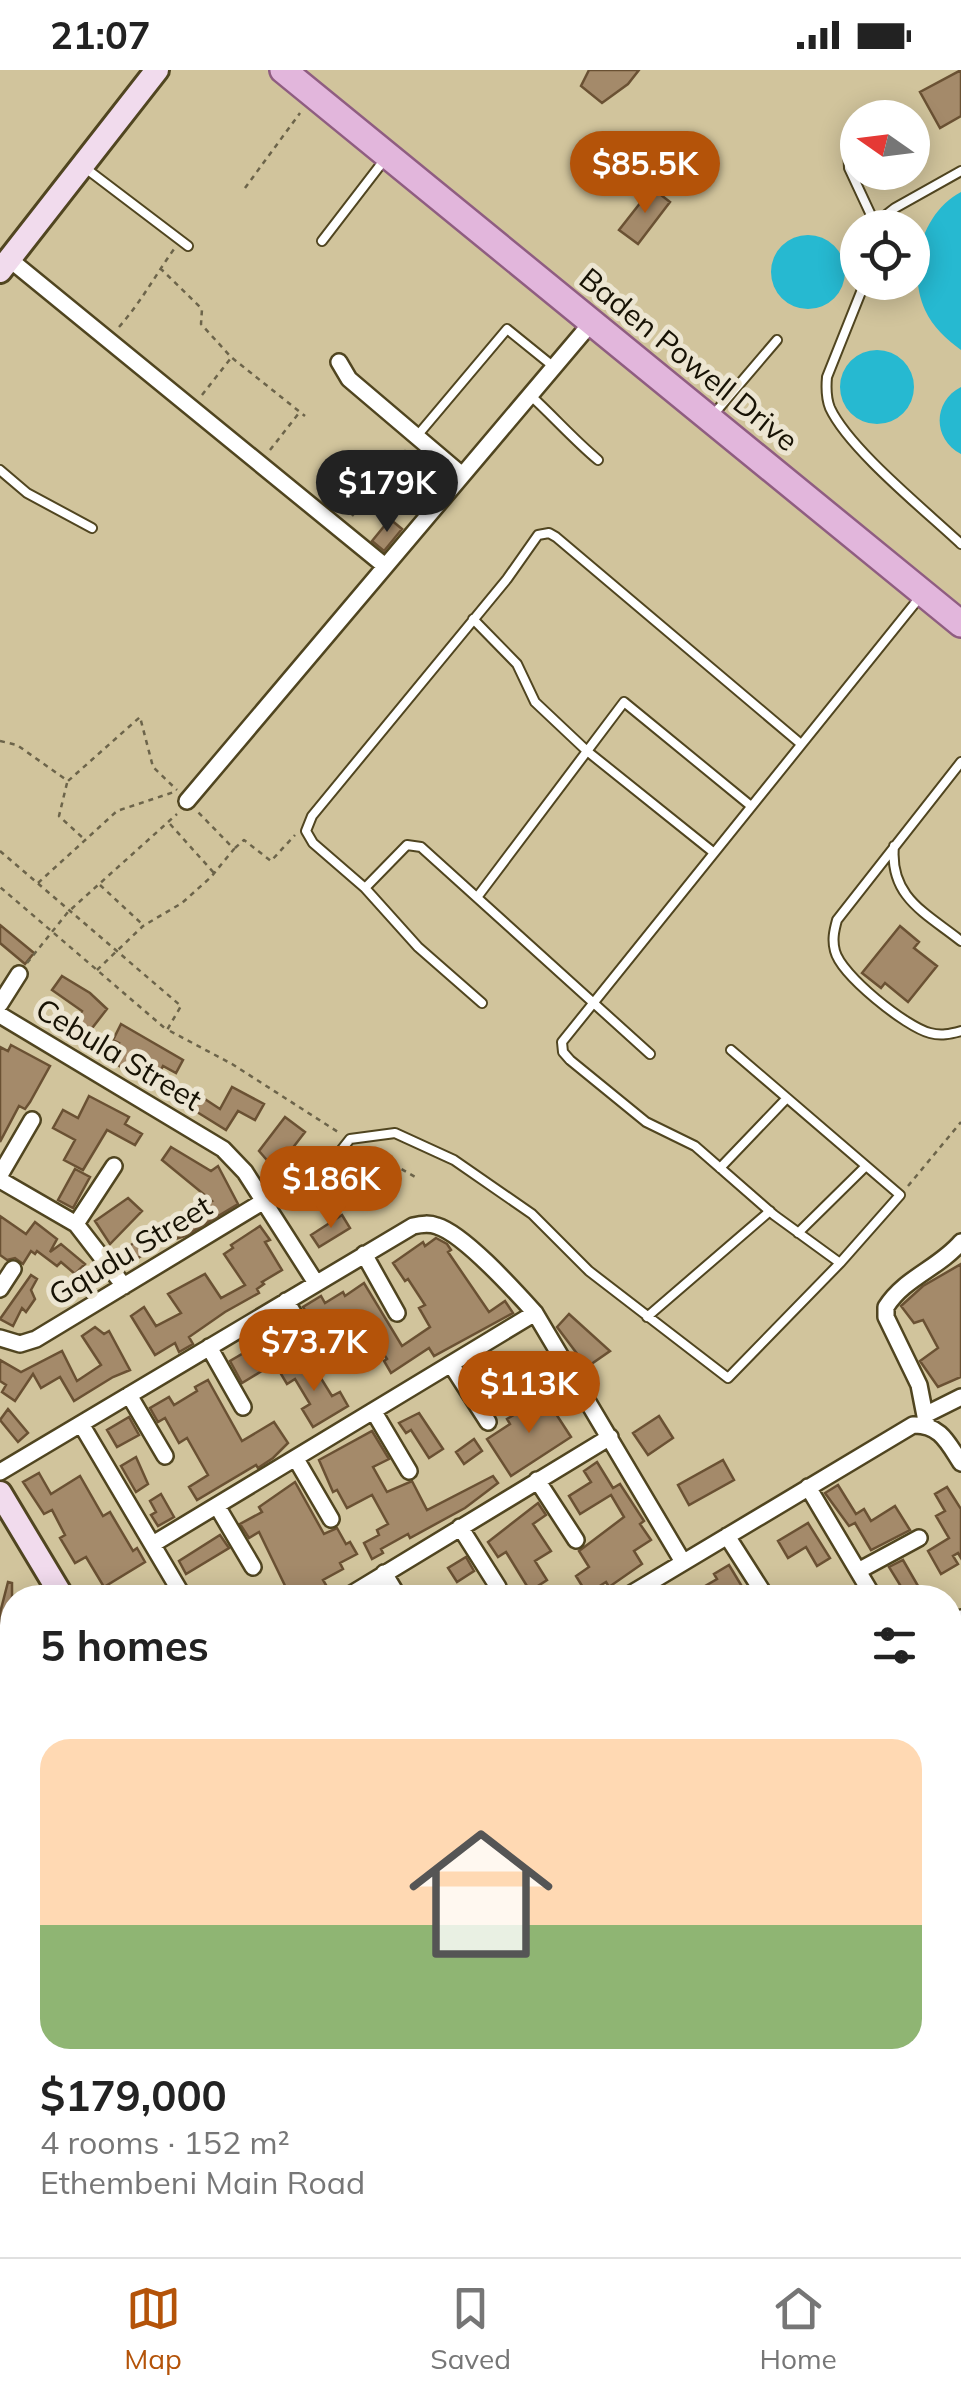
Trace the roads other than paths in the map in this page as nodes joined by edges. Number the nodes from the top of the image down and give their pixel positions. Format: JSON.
{"nodes":[{"id":1,"x":157,"y":70,"type":"edge"},
{"id":2,"x":283,"y":70,"type":"edge"},
{"id":3,"x":388,"y":155,"type":"junction"},
{"id":4,"x":80,"y":164,"type":"junction"},
{"id":5,"x":961,"y":171,"type":"edge"},
{"id":6,"x":892,"y":210,"type":"edge"},
{"id":7,"x":322,"y":241,"type":"dead end"},
{"id":8,"x":185,"y":243,"type":"road end"},
{"id":9,"x":2,"y":266,"type":"edge"},
{"id":10,"x":858,"y":300,"type":"edge"},
{"id":11,"x":592,"y":322,"type":"junction"},
{"id":12,"x":777,"y":340,"type":"dead end"},
{"id":13,"x":339,"y":362,"type":"dead end"},
{"id":14,"x":554,"y":367,"type":"junction"},
{"id":15,"x":530,"y":395,"type":"junction"},
{"id":16,"x":710,"y":418,"type":"junction"},
{"id":17,"x":417,"y":436,"type":"junction"},
{"id":18,"x":598,"y":460,"type":"dead end"},
{"id":19,"x":0,"y":470,"type":"edge"},
{"id":20,"x":462,"y":476,"type":"junction"},
{"id":21,"x":92,"y":528,"type":"dead end"},
{"id":22,"x":961,"y":544,"type":"edge"},
{"id":23,"x":385,"y":566,"type":"junction"},
{"id":24,"x":923,"y":593,"type":"junction"},
{"id":25,"x":472,"y":618,"type":"junction"},
{"id":26,"x":961,"y":624,"type":"edge"},
{"id":27,"x":801,"y":744,"type":"junction"},
{"id":28,"x":587,"y":751,"type":"junction"},
{"id":29,"x":961,"y":762,"type":"edge"},
{"id":30,"x":187,"y":801,"type":"road end"},
{"id":31,"x":751,"y":806,"type":"junction"},
{"id":32,"x":894,"y":846,"type":"junction"},
{"id":33,"x":713,"y":852,"type":"junction"},
{"id":34,"x":365,"y":888,"type":"junction"},
{"id":35,"x":478,"y":896,"type":"junction"},
{"id":36,"x":961,"y":941,"type":"edge"},
{"id":37,"x":19,"y":974,"type":"road end"},
{"id":38,"x":594,"y":1000,"type":"junction"},
{"id":39,"x":482,"y":1003,"type":"dead end"},
{"id":40,"x":0,"y":1004,"type":"edge"},
{"id":41,"x":0,"y":1015,"type":"edge"},
{"id":42,"x":961,"y":1031,"type":"edge"},
{"id":43,"x":730,"y":1050,"type":"dead end"},
{"id":44,"x":650,"y":1054,"type":"dead end"},
{"id":45,"x":787,"y":1098,"type":"junction"},
{"id":46,"x":32,"y":1120,"type":"dead end"},
{"id":47,"x":335,"y":1158,"type":"joint"},
{"id":48,"x":114,"y":1166,"type":"dead end"},
{"id":49,"x":866,"y":1166,"type":"junction"},
{"id":50,"x":720,"y":1168,"type":"junction"},
{"id":51,"x":0,"y":1177,"type":"edge"},
{"id":52,"x":263,"y":1202,"type":"junction"},
{"id":53,"x":770,"y":1211,"type":"junction"},
{"id":54,"x":76,"y":1224,"type":"junction"},
{"id":55,"x":798,"y":1232,"type":"junction"},
{"id":56,"x":961,"y":1242,"type":"edge"},
{"id":57,"x":364,"y":1254,"type":"junction"},
{"id":58,"x":840,"y":1263,"type":"junction"},
{"id":59,"x":13,"y":1269,"type":"dead end"},
{"id":60,"x":316,"y":1283,"type":"junction"},
{"id":61,"x":124,"y":1286,"type":"junction"},
{"id":62,"x":0,"y":1290,"type":"edge"},
{"id":63,"x":286,"y":1302,"type":"junction"},
{"id":64,"x":397,"y":1312,"type":"dead end"},
{"id":65,"x":534,"y":1313,"type":"junction"},
{"id":66,"x":647,"y":1317,"type":"junction"},
{"id":67,"x":0,"y":1338,"type":"edge"},
{"id":68,"x":209,"y":1347,"type":"junction"},
{"id":69,"x":321,"y":1358,"type":"dead end"},
{"id":70,"x":452,"y":1366,"type":"junction"},
{"id":71,"x":129,"y":1395,"type":"junction"},
{"id":72,"x":961,"y":1397,"type":"edge"},
{"id":73,"x":243,"y":1407,"type":"dead end"},
{"id":74,"x":374,"y":1412,"type":"junction"},
{"id":75,"x":926,"y":1420,"type":"junction"},
{"id":76,"x":488,"y":1422,"type":"dead end"},
{"id":77,"x":81,"y":1424,"type":"junction"},
{"id":78,"x":610,"y":1436,"type":"junction"},
{"id":79,"x":164,"y":1456,"type":"dead end"},
{"id":80,"x":296,"y":1459,"type":"junction"},
{"id":81,"x":961,"y":1463,"type":"edge"},
{"id":82,"x":409,"y":1471,"type":"dead end"},
{"id":83,"x":0,"y":1472,"type":"edge"},
{"id":84,"x":538,"y":1480,"type":"junction"},
{"id":85,"x":808,"y":1487,"type":"junction"},
{"id":86,"x":0,"y":1493,"type":"edge"},
{"id":87,"x":217,"y":1506,"type":"junction"},
{"id":88,"x":331,"y":1520,"type":"dead end"},
{"id":89,"x":460,"y":1528,"type":"junction"},
{"id":90,"x":727,"y":1536,"type":"junction"},
{"id":91,"x":919,"y":1538,"type":"dead end"},
{"id":92,"x":576,"y":1540,"type":"dead end"},
{"id":93,"x":153,"y":1544,"type":"junction"},
{"id":94,"x":683,"y":1562,"type":"junction"},
{"id":95,"x":253,"y":1566,"type":"dead end"},
{"id":96,"x":858,"y":1571,"type":"junction"},
{"id":97,"x":384,"y":1573,"type":"junction"},
{"id":98,"x":650,"y":1582,"type":"junction"},
{"id":99,"x":55,"y":1585,"type":"edge"},
{"id":100,"x":177,"y":1585,"type":"edge"},
{"id":101,"x":365,"y":1585,"type":"edge"},
{"id":102,"x":391,"y":1585,"type":"edge"},
{"id":103,"x":497,"y":1585,"type":"edge"},
{"id":104,"x":645,"y":1585,"type":"edge"},
{"id":105,"x":652,"y":1585,"type":"edge"},
{"id":106,"x":758,"y":1585,"type":"edge"},
{"id":107,"x":866,"y":1585,"type":"edge"}],
"edges":[{"from":1,"to":4,"type":"main road"},
{"from":2,"to":3,"type":"main road","name":"Baden Powell Drive"},
{"from":3,"to":7,"type":"lane"},
{"from":3,"to":11,"type":"main road","name":"Baden Powell Drive"},
{"from":4,"to":8,"type":"lane"},
{"from":4,"to":9,"type":"main road"},
{"from":5,"to":6,"type":"lane"},
{"from":9,"to":23,"type":"street"},
{"from":10,"to":22,"type":"lane"},
{"from":11,"to":14,"type":"street"},
{"from":11,"to":16,"type":"main road","name":"Baden Powell Drive"},
{"from":12,"to":16,"type":"lane"},
{"from":13,"to":17,"type":"street"},
{"from":14,"to":15,"type":"street"},
{"from":14,"to":17,"type":"lane"},
{"from":15,"to":18,"type":"lane"},
{"from":15,"to":20,"type":"street"},
{"from":16,"to":24,"type":"main road","name":"Baden Powell Drive"},
{"from":17,"to":20,"type":"street"},
{"from":19,"to":21,"type":"lane"},
{"from":20,"to":23,"type":"street"},
{"from":23,"to":30,"type":"street"},
{"from":24,"to":26,"type":"main road","name":"Baden Powell Drive"},
{"from":24,"to":27,"type":"lane"},
{"from":25,"to":27,"type":"lane"},
{"from":25,"to":28,"type":"lane"},
{"from":25,"to":34,"type":"lane"},
{"from":27,"to":31,"type":"lane"},
{"from":28,"to":31,"type":"lane"},
{"from":28,"to":33,"type":"lane"},
{"from":28,"to":35,"type":"lane"},
{"from":29,"to":32,"type":"lane"},
{"from":31,"to":33,"type":"lane"},
{"from":32,"to":36,"type":"lane"},
{"from":32,"to":42,"type":"lane"},
{"from":33,"to":38,"type":"lane"},
{"from":34,"to":35,"type":"lane"},
{"from":34,"to":39,"type":"lane"},
{"from":35,"to":38,"type":"lane"},
{"from":37,"to":40,"type":"street","name":"Cebula Street"},
{"from":38,"to":44,"type":"lane"},
{"from":38,"to":50,"type":"lane"},
{"from":41,"to":52,"type":"street","name":"Cebula Street"},
{"from":43,"to":45,"type":"lane"},
{"from":45,"to":49,"type":"lane"},
{"from":45,"to":50,"type":"lane"},
{"from":46,"to":51,"type":"street"},
{"from":47,"to":52,"type":"street","name":"Gqudu Street"},
{"from":47,"to":66,"type":"lane"},
{"from":48,"to":54,"type":"street"},
{"from":49,"to":55,"type":"lane"},
{"from":49,"to":58,"type":"lane"},
{"from":50,"to":53,"type":"lane"},
{"from":51,"to":54,"type":"street"},
{"from":52,"to":60,"type":"street","name":"Cebula Street"},
{"from":52,"to":61,"type":"street","name":"Gqudu Street"},
{"from":53,"to":55,"type":"lane"},
{"from":53,"to":66,"type":"lane"},
{"from":54,"to":61,"type":"street"},
{"from":55,"to":58,"type":"lane"},
{"from":56,"to":75,"type":"street"},
{"from":57,"to":60,"type":"street"},
{"from":57,"to":64,"type":"street"},
{"from":57,"to":65,"type":"street"},
{"from":58,"to":66,"type":"lane"},
{"from":59,"to":62,"type":"street","name":"Gqudu Street"},
{"from":60,"to":63,"type":"street"},
{"from":61,"to":67,"type":"street","name":"Gqudu Street"},
{"from":63,"to":68,"type":"street"},
{"from":63,"to":69,"type":"street"},
{"from":65,"to":70,"type":"street"},
{"from":65,"to":78,"type":"street"},
{"from":68,"to":71,"type":"street"},
{"from":68,"to":73,"type":"street"},
{"from":70,"to":74,"type":"street"},
{"from":70,"to":76,"type":"street"},
{"from":71,"to":77,"type":"street"},
{"from":71,"to":79,"type":"street"},
{"from":72,"to":75,"type":"street"},
{"from":74,"to":80,"type":"street"},
{"from":74,"to":82,"type":"street"},
{"from":75,"to":81,"type":"street"},
{"from":75,"to":85,"type":"street"},
{"from":77,"to":83,"type":"street"},
{"from":77,"to":93,"type":"street"},
{"from":78,"to":84,"type":"street"},
{"from":78,"to":94,"type":"street"},
{"from":80,"to":87,"type":"street"},
{"from":80,"to":88,"type":"street"},
{"from":84,"to":89,"type":"street"},
{"from":84,"to":92,"type":"street"},
{"from":85,"to":90,"type":"street"},
{"from":85,"to":96,"type":"street"},
{"from":86,"to":99,"type":"main road"},
{"from":87,"to":93,"type":"street"},
{"from":87,"to":95,"type":"street"},
{"from":89,"to":97,"type":"street"},
{"from":89,"to":103,"type":"street"},
{"from":90,"to":94,"type":"street"},
{"from":90,"to":106,"type":"street"},
{"from":91,"to":96,"type":"street"},
{"from":93,"to":100,"type":"street"},
{"from":94,"to":98,"type":"street"},
{"from":96,"to":107,"type":"street"},
{"from":97,"to":101,"type":"street"},
{"from":97,"to":102,"type":"street"},
{"from":98,"to":104,"type":"street"},
{"from":98,"to":105,"type":"street"}]}
